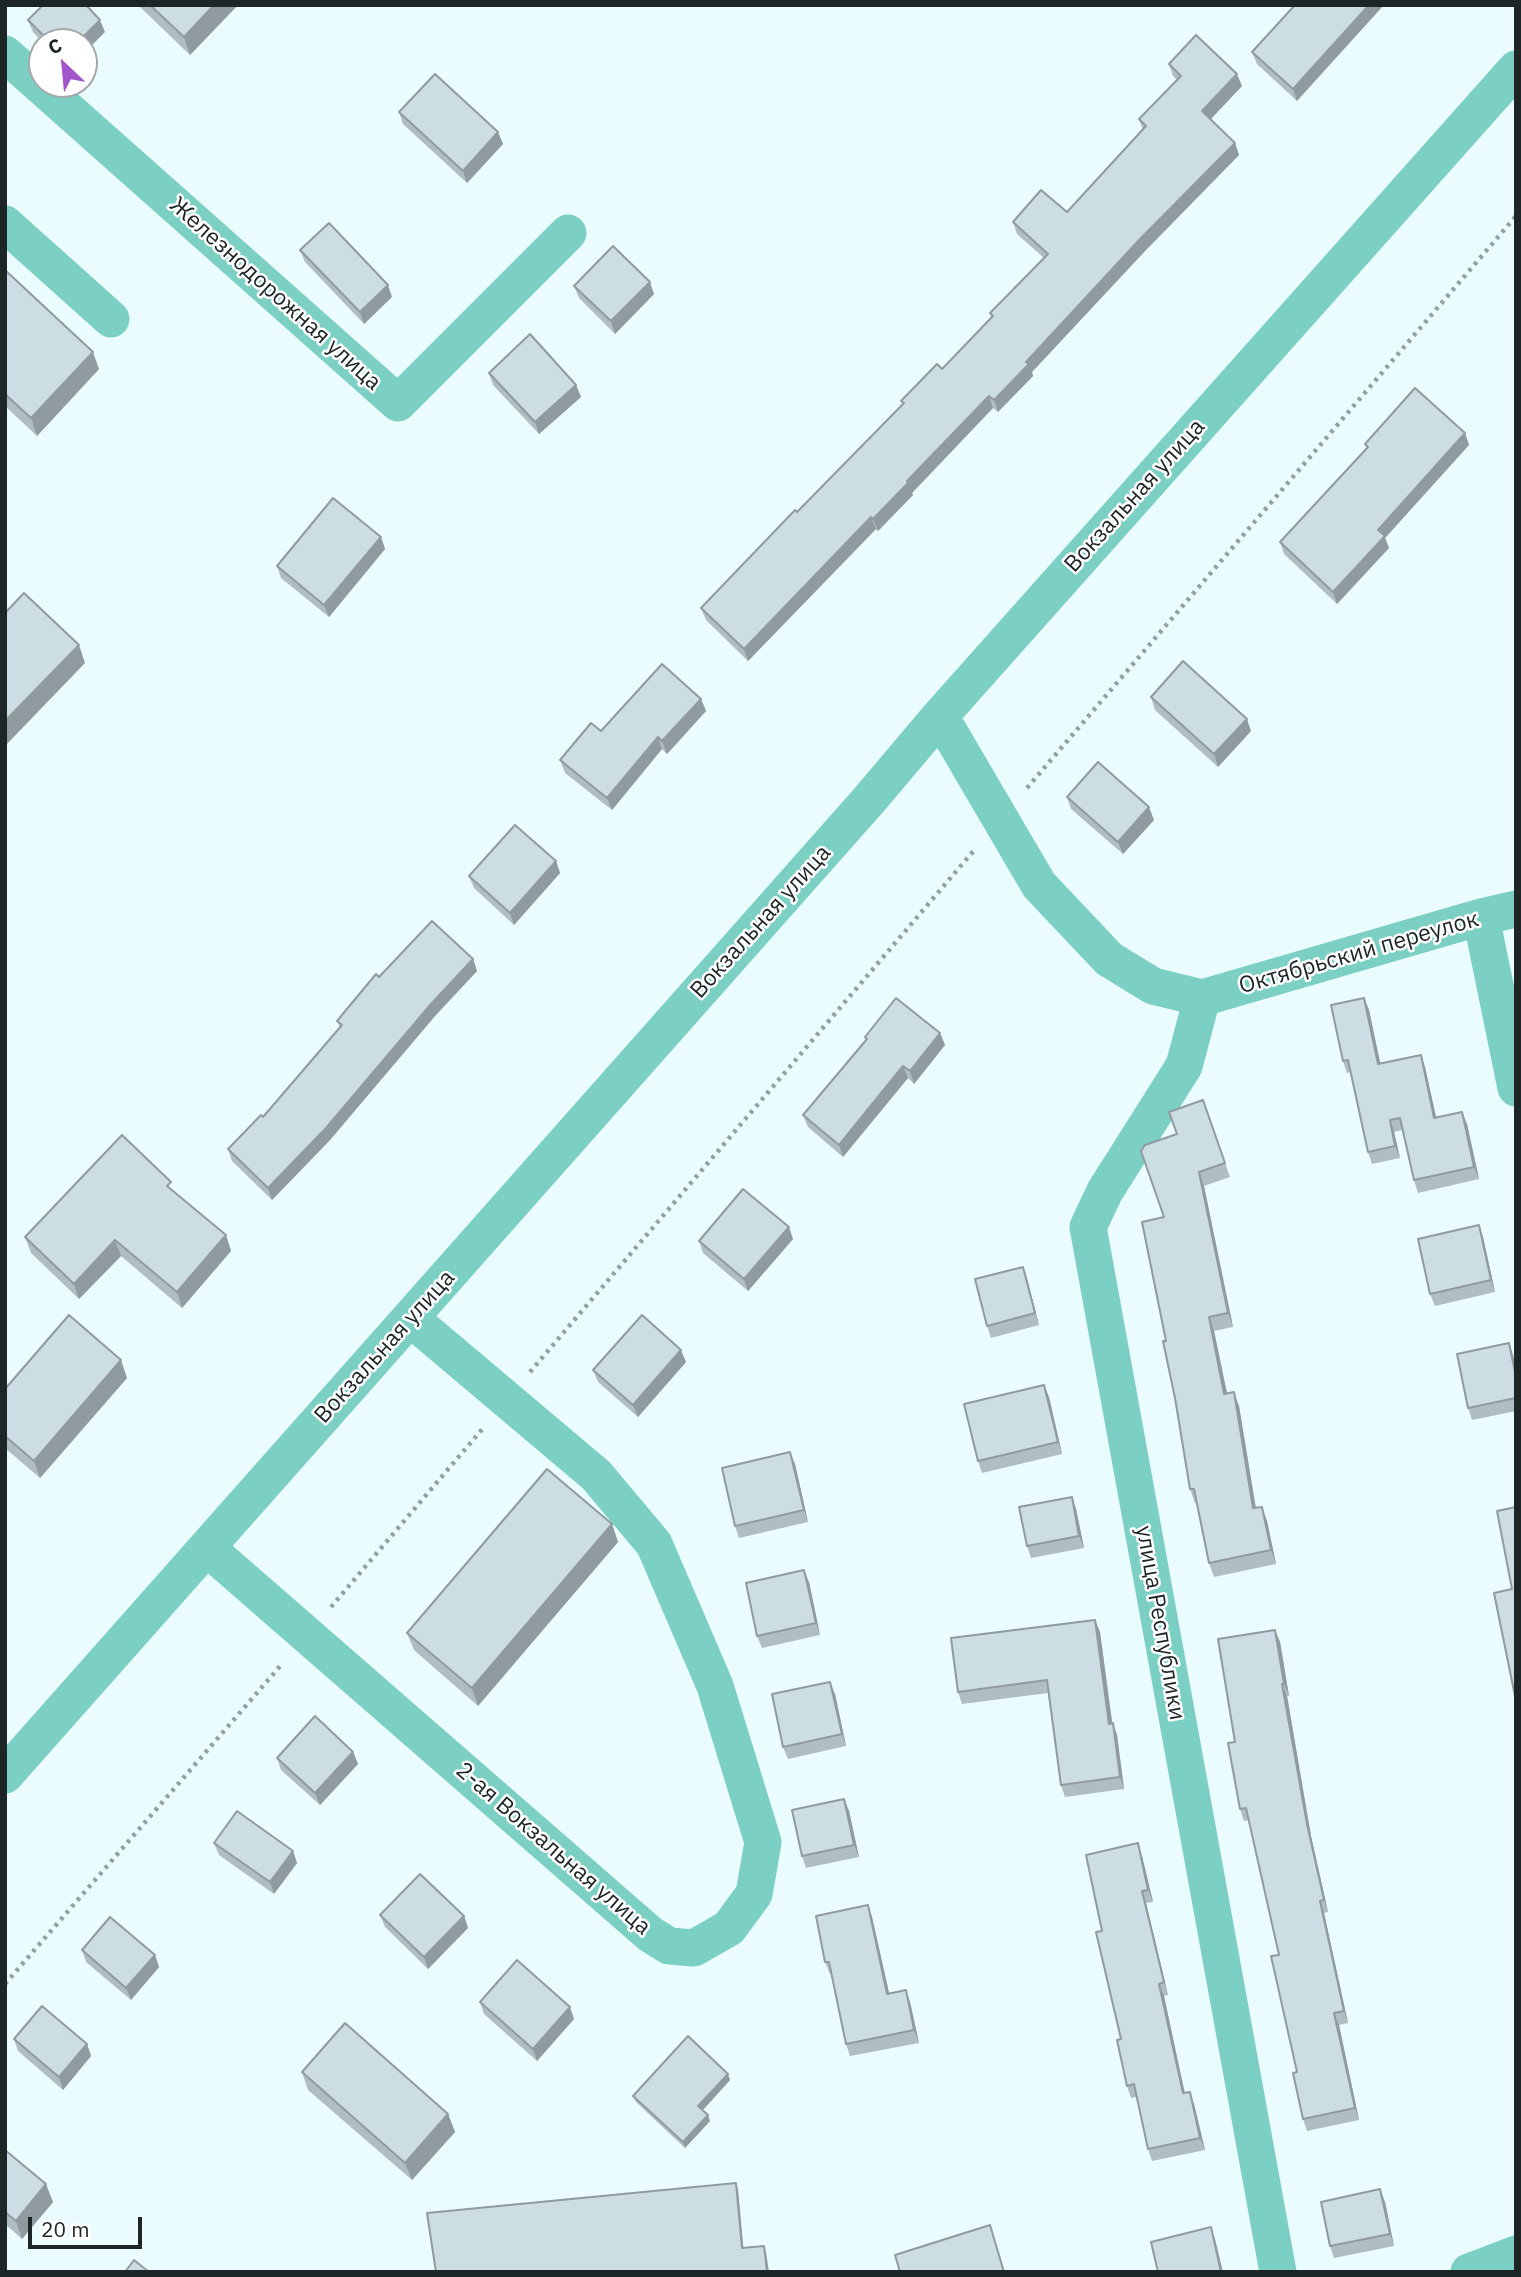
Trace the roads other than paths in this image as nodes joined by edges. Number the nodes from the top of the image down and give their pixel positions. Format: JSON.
{"nodes":[{"id":1,"x":5,"y":54,"type":"edge"},
{"id":2,"x":1516,"y":69,"type":"edge"},
{"id":3,"x":5,"y":225,"type":"edge"},
{"id":4,"x":568,"y":233,"type":"dead end"},
{"id":5,"x":111,"y":319,"type":"dead end"},
{"id":6,"x":940,"y":716,"type":"junction"},
{"id":7,"x":1516,"y":909,"type":"edge"},
{"id":8,"x":1481,"y":917,"type":"junction"},
{"id":9,"x":1202,"y":998,"type":"junction"},
{"id":10,"x":1516,"y":1088,"type":"edge"},
{"id":11,"x":410,"y":1318,"type":"junction"},
{"id":12,"x":207,"y":1548,"type":"junction"},
{"id":13,"x":5,"y":1775,"type":"edge"},
{"id":14,"x":1516,"y":2255,"type":"edge"},
{"id":15,"x":1278,"y":2272,"type":"edge"},
{"id":16,"x":1469,"y":2272,"type":"edge"}],
"edges":[{"from":1,"to":4,"type":"street","name":"Железнодорожная улица"},
{"from":2,"to":6,"type":"street","name":"Вокзальная улица"},
{"from":3,"to":5,"type":"street"},
{"from":6,"to":9,"type":"street"},
{"from":6,"to":11,"type":"street","name":"Вокзальная улица"},
{"from":7,"to":8,"type":"street","name":"Октябрьский переулок"},
{"from":8,"to":9,"type":"street","name":"Октябрьский переулок"},
{"from":8,"to":10,"type":"street"},
{"from":9,"to":15,"type":"street","name":"улица Республики"},
{"from":11,"to":12,"type":"street","name":"Вокзальная улица"},
{"from":11,"to":12,"type":"street","name":"2-ая Вокзальная улица"},
{"from":12,"to":13,"type":"street","name":"Вокзальная улица"},
{"from":14,"to":16,"type":"street"}]}
